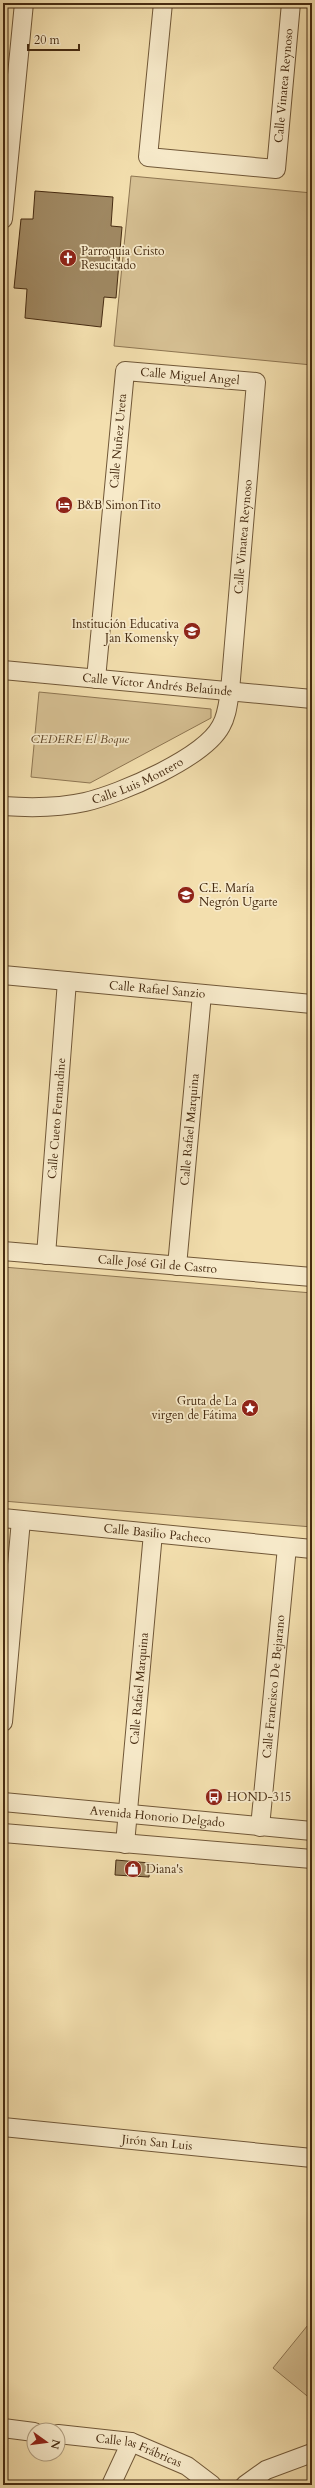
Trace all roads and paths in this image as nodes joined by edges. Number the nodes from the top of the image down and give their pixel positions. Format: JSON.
{"nodes":[{"id":1,"x":24,"y":3,"type":"edge"},
{"id":2,"x":163,"y":3,"type":"edge"},
{"id":3,"x":291,"y":3,"type":"edge"},
{"id":4,"x":8,"y":110,"type":"edge"},
{"id":5,"x":3,"y":219,"type":"edge"},
{"id":6,"x":125,"y":371,"type":"joint"},
{"id":7,"x":256,"y":382,"type":"joint"},
{"id":8,"x":3,"y":670,"type":"edge"},
{"id":9,"x":96,"y":679,"type":"junction"},
{"id":10,"x":230,"y":691,"type":"junction"},
{"id":11,"x":312,"y":699,"type":"edge"},
{"id":12,"x":3,"y":806,"type":"edge"},
{"id":13,"x":3,"y":975,"type":"edge"},
{"id":14,"x":67,"y":981,"type":"junction"},
{"id":15,"x":202,"y":994,"type":"junction"},
{"id":16,"x":312,"y":1004,"type":"edge"},
{"id":17,"x":3,"y":1251,"type":"edge"},
{"id":18,"x":46,"y":1255,"type":"junction"},
{"id":19,"x":178,"y":1266,"type":"junction"},
{"id":20,"x":312,"y":1277,"type":"edge"},
{"id":21,"x":12,"y":1519,"type":"edge"},
{"id":22,"x":153,"y":1533,"type":"junction"},
{"id":23,"x":288,"y":1547,"type":"junction"},
{"id":24,"x":312,"y":1549,"type":"edge"},
{"id":25,"x":3,"y":1722,"type":"edge"},
{"id":26,"x":3,"y":1802,"type":"edge"},
{"id":27,"x":128,"y":1815,"type":"junction"},
{"id":28,"x":260,"y":1827,"type":"junction"},
{"id":29,"x":312,"y":1831,"type":"edge"},
{"id":30,"x":3,"y":1833,"type":"edge"},
{"id":31,"x":125,"y":1844,"type":"junction"},
{"id":32,"x":312,"y":1860,"type":"edge"},
{"id":33,"x":3,"y":2127,"type":"edge"},
{"id":34,"x":312,"y":2158,"type":"edge"},
{"id":35,"x":3,"y":2428,"type":"edge"},
{"id":36,"x":26,"y":2431,"type":"edge"},
{"id":37,"x":66,"y":2435,"type":"edge"},
{"id":38,"x":131,"y":2442,"type":"junction"},
{"id":39,"x":312,"y":2453,"type":"edge"},
{"id":40,"x":111,"y":2485,"type":"edge"},
{"id":41,"x":212,"y":2485,"type":"edge"},
{"id":42,"x":245,"y":2485,"type":"edge"}],
"edges":[{"from":1,"to":4,"type":"street"},
{"from":2,"to":3,"type":"street","name":"Calle Vinatea Reynoso"},
{"from":4,"to":5,"type":"street"},
{"from":6,"to":7,"type":"street","name":"Calle Miguel Angel"},
{"from":6,"to":9,"type":"street","name":"Calle Nuñez Ureta"},
{"from":7,"to":10,"type":"street","name":"Calle Vinatea Reynoso"},
{"from":8,"to":9,"type":"street","name":"Calle Víctor Andrés Belaúnde"},
{"from":9,"to":10,"type":"street","name":"Calle Víctor Andrés Belaúnde"},
{"from":10,"to":11,"type":"street","name":"Calle Víctor Andrés Belaúnde"},
{"from":10,"to":12,"type":"street","name":"Calle Luis Montero"},
{"from":13,"to":14,"type":"street","name":"Calle Rafael Sanzio"},
{"from":14,"to":15,"type":"street","name":"Calle Rafael Sanzio"},
{"from":14,"to":18,"type":"street","name":"Calle Cueto Fernandine"},
{"from":15,"to":16,"type":"street","name":"Calle Rafael Sanzio"},
{"from":15,"to":19,"type":"street","name":"Calle Rafael Marquina"},
{"from":17,"to":18,"type":"street","name":"Calle José Gil de Castro"},
{"from":18,"to":19,"type":"street","name":"Calle José Gil de Castro"},
{"from":19,"to":20,"type":"street","name":"Calle José Gil de Castro"},
{"from":21,"to":22,"type":"street","name":"Calle Basilio Pacheco"},
{"from":21,"to":25,"type":"street"},
{"from":22,"to":23,"type":"street","name":"Calle Basilio Pacheco"},
{"from":22,"to":27,"type":"street","name":"Calle Rafael Marquina"},
{"from":23,"to":24,"type":"street","name":"Calle Basilio Pacheco"},
{"from":23,"to":28,"type":"street","name":"Calle Francisco De Bejarano"},
{"from":26,"to":27,"type":"street","name":"Avenida Honorio Delgado"},
{"from":27,"to":28,"type":"street","name":"Avenida Honorio Delgado"},
{"from":27,"to":31,"type":"street","name":"Calle Rafael Marquina"},
{"from":28,"to":29,"type":"street","name":"Avenida Honorio Delgado"},
{"from":30,"to":31,"type":"street"},
{"from":31,"to":32,"type":"street"},
{"from":33,"to":34,"type":"street","name":"Jirón San Luis"},
{"from":35,"to":36,"type":"street"},
{"from":37,"to":38,"type":"street","name":"Calle las Frábricas"},
{"from":38,"to":40,"type":"street"},
{"from":38,"to":41,"type":"street","name":"Calle las Frábricas"},
{"from":39,"to":42,"type":"street"}]}
